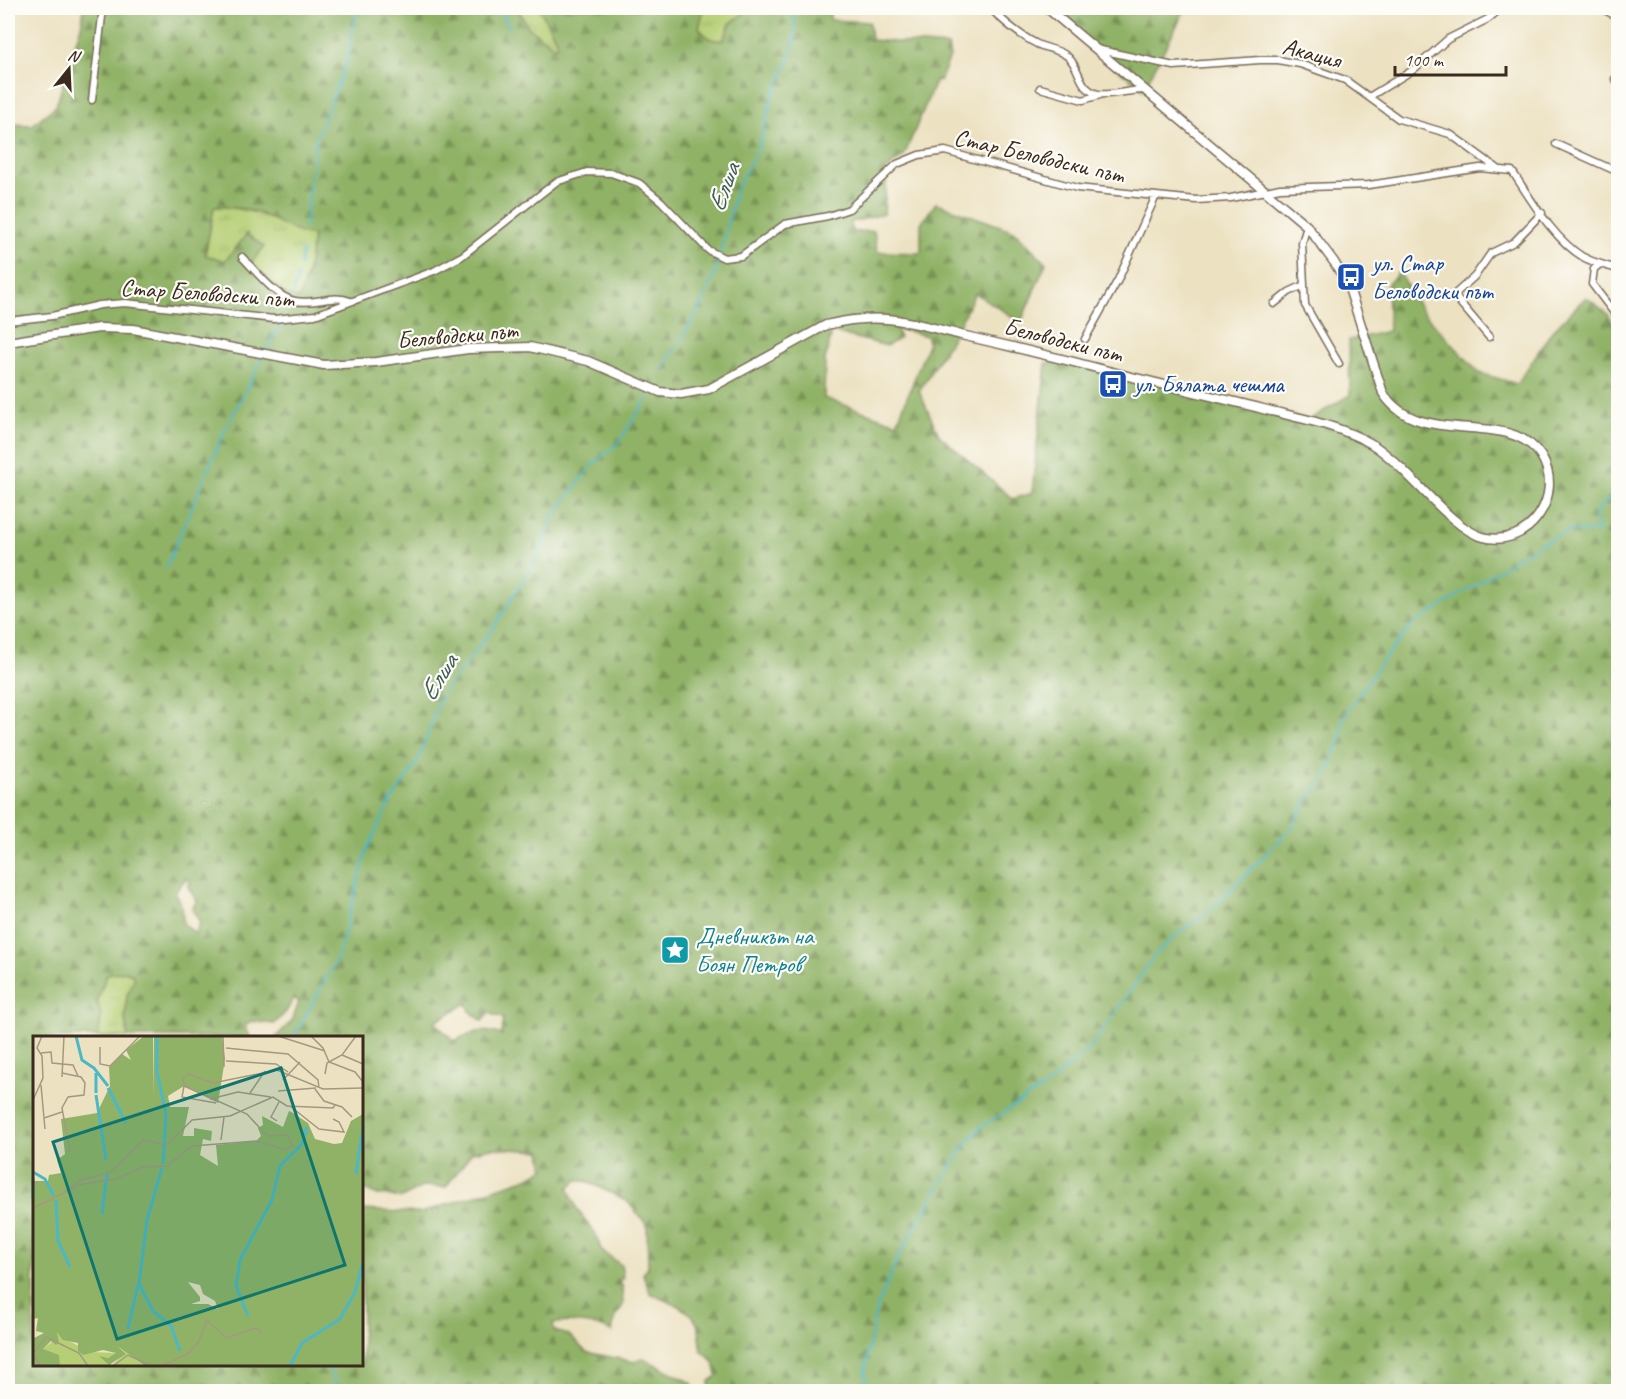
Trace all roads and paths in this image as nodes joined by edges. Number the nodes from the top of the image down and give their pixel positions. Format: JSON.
{"nodes":[{"id":1,"x":104,"y":8,"type":"edge"},
{"id":2,"x":990,"y":8,"type":"edge"},
{"id":3,"x":1047,"y":8,"type":"edge"},
{"id":4,"x":1501,"y":8,"type":"edge"},
{"id":5,"x":1603,"y":8,"type":"edge"},
{"id":6,"x":1618,"y":16,"type":"edge"},
{"id":7,"x":1093,"y":48,"type":"junction"},
{"id":8,"x":1040,"y":88,"type":"dead end"},
{"id":9,"x":1143,"y":90,"type":"junction"},
{"id":10,"x":1100,"y":95,"type":"junction"},
{"id":11,"x":1369,"y":97,"type":"junction"},
{"id":12,"x":92,"y":100,"type":"dead end"},
{"id":13,"x":1556,"y":144,"type":"dead end"},
{"id":14,"x":1498,"y":169,"type":"junction"},
{"id":15,"x":1618,"y":172,"type":"edge"},
{"id":16,"x":1268,"y":190,"type":"junction"},
{"id":17,"x":1155,"y":198,"type":"junction"},
{"id":18,"x":1542,"y":213,"type":"junction"},
{"id":19,"x":1307,"y":226,"type":"junction"},
{"id":20,"x":242,"y":257,"type":"dead end"},
{"id":21,"x":1600,"y":264,"type":"junction"},
{"id":22,"x":1618,"y":269,"type":"edge"},
{"id":23,"x":1304,"y":285,"type":"junction"},
{"id":24,"x":351,"y":302,"type":"junction"},
{"id":25,"x":1274,"y":304,"type":"dead end"},
{"id":26,"x":1618,"y":318,"type":"edge"},
{"id":27,"x":8,"y":321,"type":"edge"},
{"id":28,"x":1489,"y":337,"type":"dead end"},
{"id":29,"x":1085,"y":339,"type":"dead end"},
{"id":30,"x":8,"y":342,"type":"edge"},
{"id":31,"x":1339,"y":364,"type":"dead end"}],
"edges":[{"from":1,"to":12,"type":"street"},
{"from":2,"to":10,"type":"street"},
{"from":3,"to":7,"type":"street","name":"Беловодски път"},
{"from":4,"to":11,"type":"street"},
{"from":5,"to":6,"type":"street"},
{"from":7,"to":9,"type":"street","name":"Беловодски път"},
{"from":7,"to":11,"type":"street","name":"Акация"},
{"from":8,"to":10,"type":"street"},
{"from":9,"to":10,"type":"street"},
{"from":9,"to":16,"type":"street","name":"Беловодски път"},
{"from":11,"to":14,"type":"street","name":"Акация"},
{"from":13,"to":15,"type":"street"},
{"from":14,"to":16,"type":"street","name":"Стар Беловодски път"},
{"from":14,"to":18,"type":"street"},
{"from":16,"to":17,"type":"street","name":"Стар Беловодски път"},
{"from":16,"to":19,"type":"street","name":"Беловодски път"},
{"from":17,"to":24,"type":"street","name":"Стар Беловодски път"},
{"from":17,"to":29,"type":"street"},
{"from":18,"to":21,"type":"street"},
{"from":18,"to":28,"type":"street"},
{"from":19,"to":23,"type":"street"},
{"from":19,"to":30,"type":"street","name":"Беловодски път"},
{"from":20,"to":24,"type":"street"},
{"from":21,"to":22,"type":"street"},
{"from":21,"to":26,"type":"street"},
{"from":23,"to":25,"type":"street"},
{"from":23,"to":31,"type":"street"},
{"from":24,"to":27,"type":"street","name":"Стар Беловодски път"}]}
